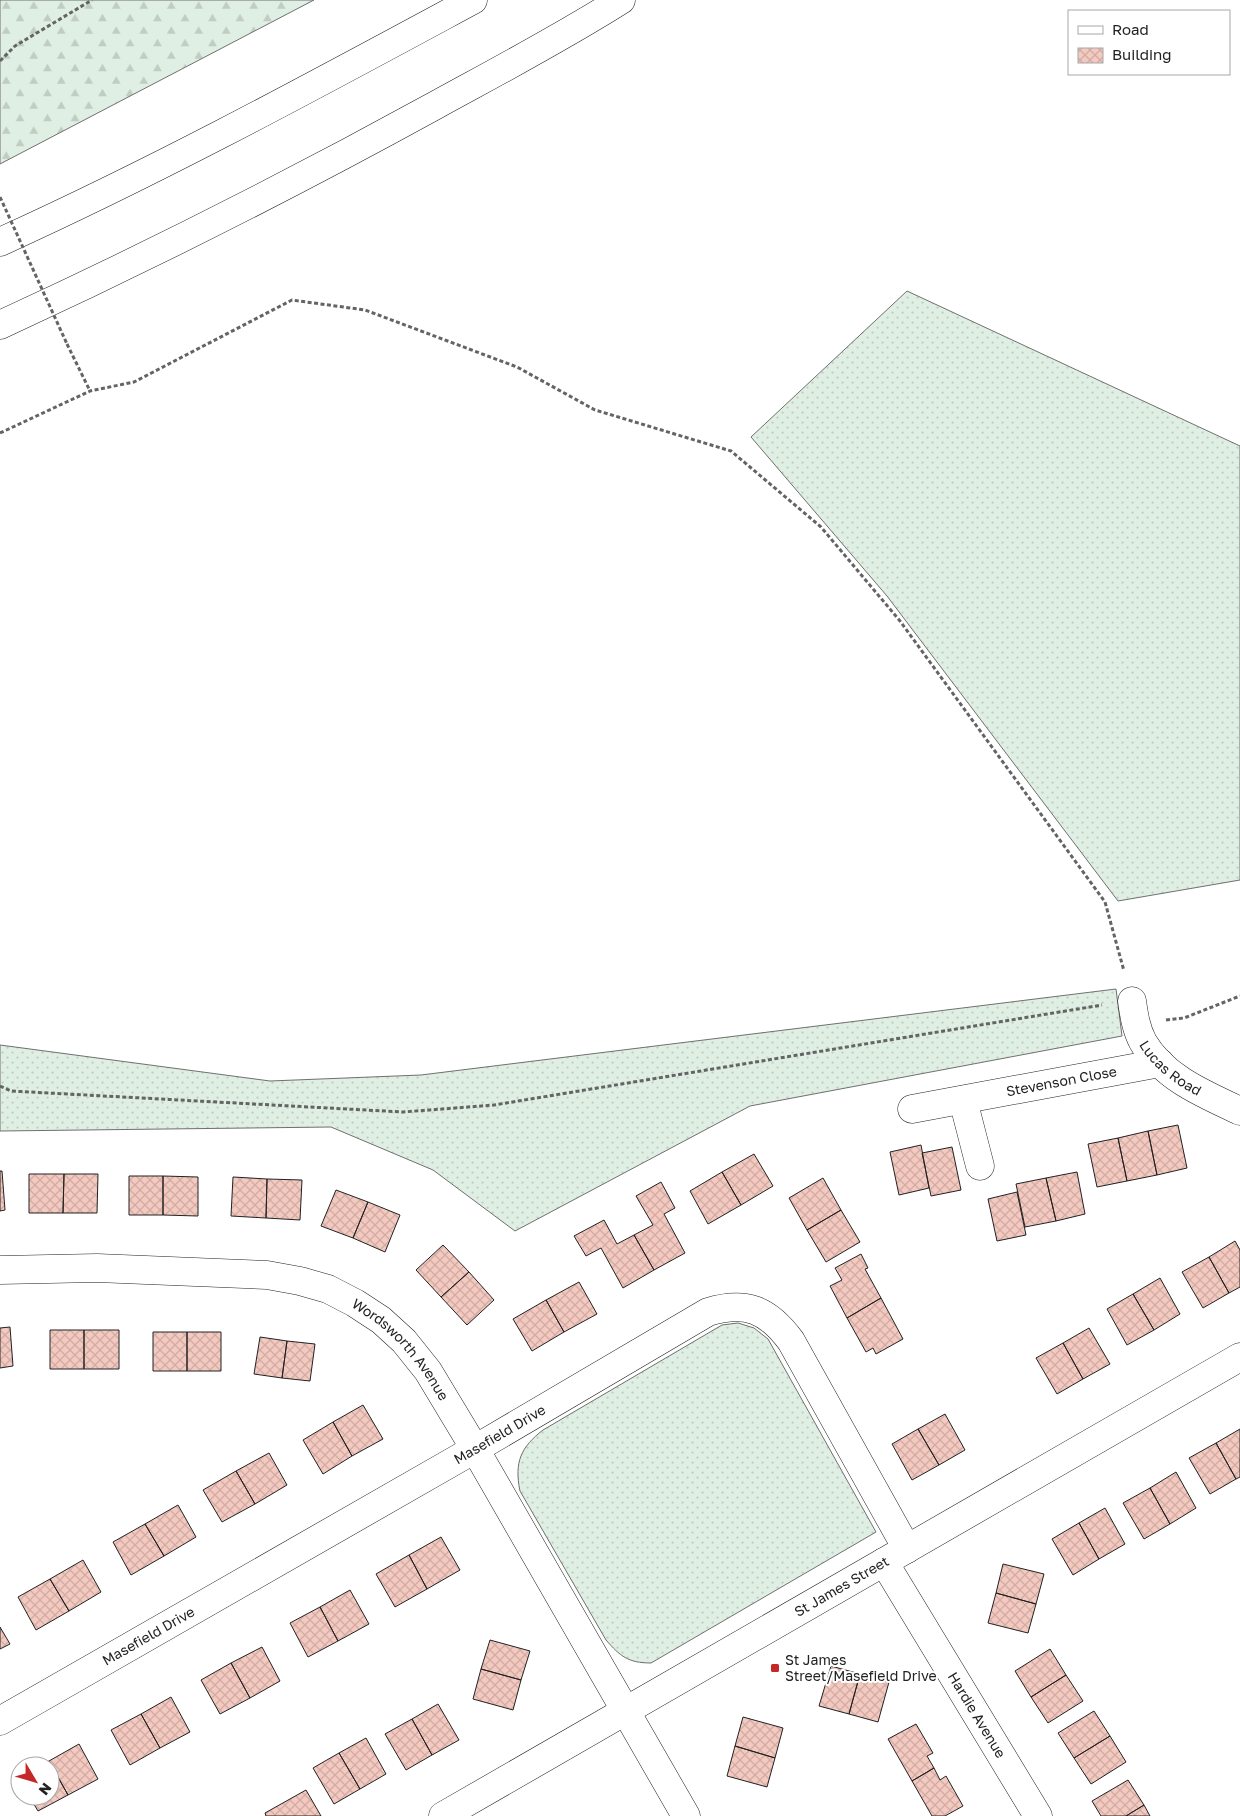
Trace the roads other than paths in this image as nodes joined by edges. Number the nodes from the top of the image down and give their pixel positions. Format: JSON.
{"nodes":[{"id":1,"x":473,"y":0,"type":"edge"},
{"id":2,"x":621,"y":0,"type":"edge"},
{"id":3,"x":0,"y":242,"type":"edge"},
{"id":4,"x":0,"y":324,"type":"edge"},
{"id":5,"x":1134,"y":1013,"type":"road end"},
{"id":6,"x":1160,"y":1064,"type":"junction"},
{"id":7,"x":963,"y":1100,"type":"junction"},
{"id":8,"x":912,"y":1110,"type":"dead end"},
{"id":9,"x":1240,"y":1111,"type":"edge"},
{"id":10,"x":980,"y":1166,"type":"dead end"},
{"id":11,"x":0,"y":1270,"type":"edge"},
{"id":12,"x":1240,"y":1357,"type":"edge"},
{"id":13,"x":475,"y":1449,"type":"junction"},
{"id":14,"x":895,"y":1555,"type":"junction"},
{"id":15,"x":625,"y":1711,"type":"junction"},
{"id":16,"x":0,"y":1721,"type":"edge"},
{"id":17,"x":443,"y":1816,"type":"edge"},
{"id":18,"x":686,"y":1816,"type":"edge"},
{"id":19,"x":1038,"y":1816,"type":"edge"}],
"edges":[{"from":1,"to":3,"type":"main road"},
{"from":2,"to":4,"type":"main road"},
{"from":5,"to":6,"type":"main road","name":"Lucas Road"},
{"from":6,"to":7,"type":"main road","name":"Stevenson Close"},
{"from":6,"to":9,"type":"main road","name":"Lucas Road"},
{"from":7,"to":8,"type":"main road","name":"Stevenson Close"},
{"from":7,"to":10,"type":"main road"},
{"from":11,"to":13,"type":"main road","name":"Wordsworth Avenue"},
{"from":12,"to":14,"type":"main road","name":"St James Street"},
{"from":13,"to":14,"type":"main road","name":"Masefield Drive"},
{"from":13,"to":15,"type":"main road","name":"Wordsworth Avenue"},
{"from":13,"to":16,"type":"main road","name":"Masefield Drive"},
{"from":14,"to":15,"type":"main road","name":"St James Street"},
{"from":14,"to":19,"type":"main road","name":"Hardie Avenue"},
{"from":15,"to":17,"type":"main road","name":"St James Street"},
{"from":15,"to":18,"type":"main road","name":"Wordsworth Avenue"}]}
